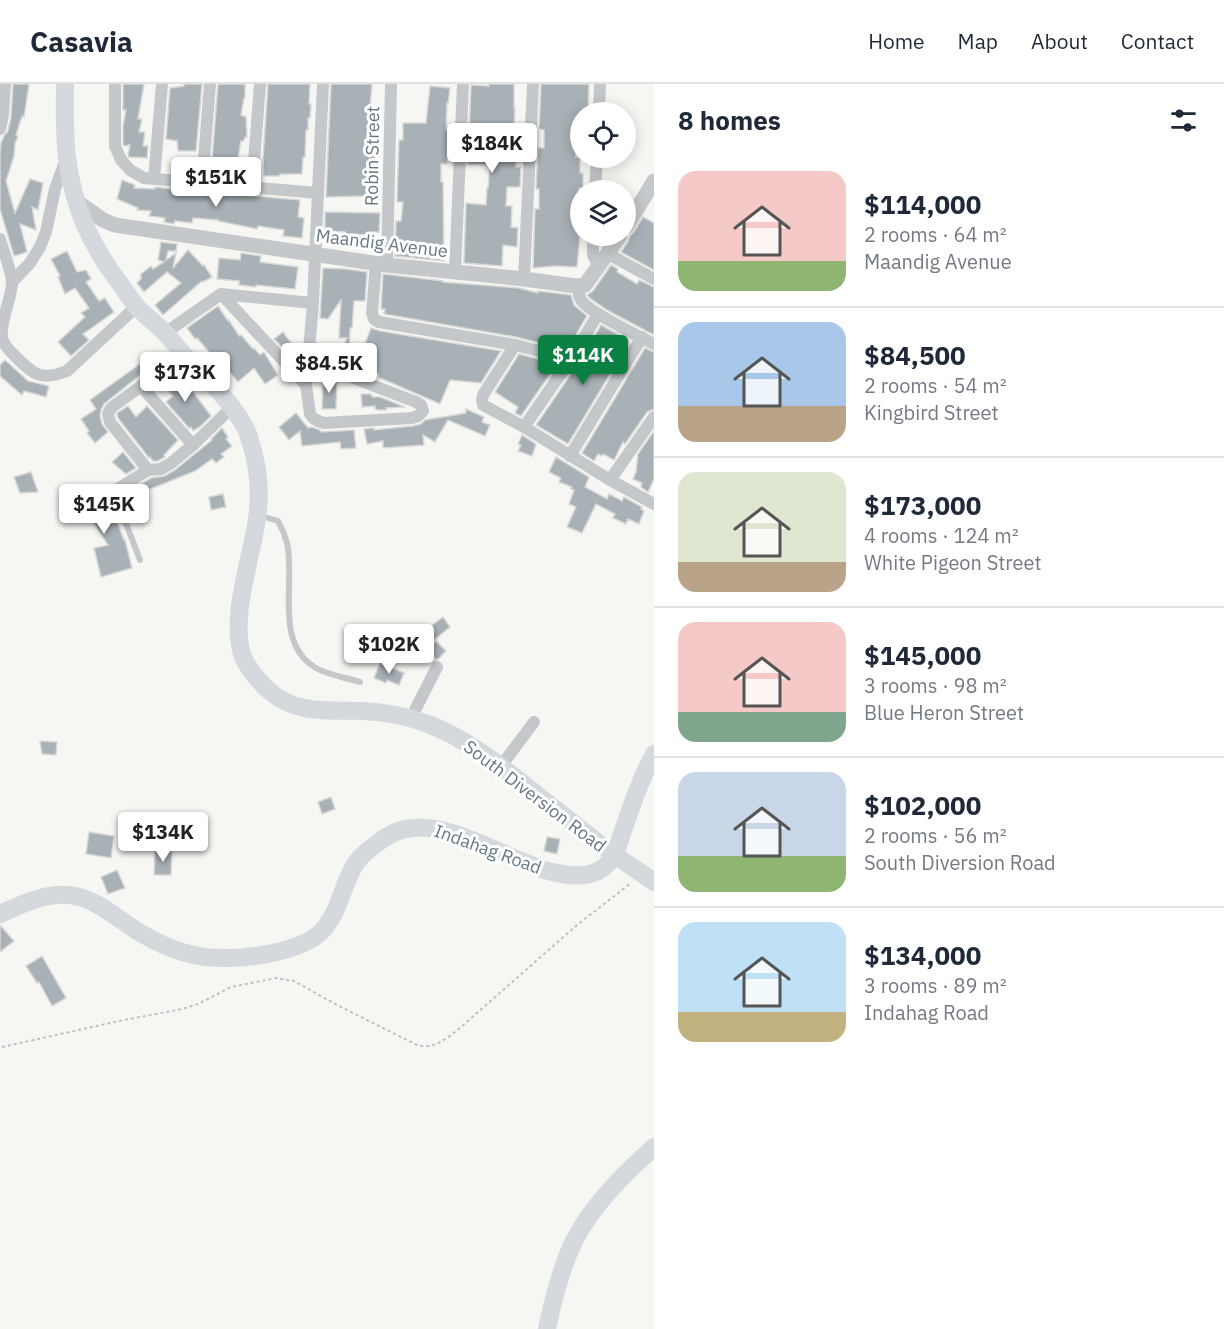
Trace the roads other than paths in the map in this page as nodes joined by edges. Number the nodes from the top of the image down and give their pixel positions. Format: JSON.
{"nodes":[{"id":1,"x":5,"y":84,"type":"edge"},
{"id":2,"x":65,"y":84,"type":"edge"},
{"id":3,"x":115,"y":84,"type":"edge"},
{"id":4,"x":162,"y":84,"type":"edge"},
{"id":5,"x":210,"y":84,"type":"edge"},
{"id":6,"x":260,"y":84,"type":"edge"},
{"id":7,"x":322,"y":84,"type":"edge"},
{"id":8,"x":391,"y":84,"type":"edge"},
{"id":9,"x":463,"y":84,"type":"edge"},
{"id":10,"x":533,"y":84,"type":"edge"},
{"id":11,"x":600,"y":84,"type":"edge"},
{"id":12,"x":599,"y":102,"type":"edge"},
{"id":13,"x":2,"y":116,"type":"edge"},
{"id":14,"x":0,"y":129,"type":"edge"},
{"id":15,"x":66,"y":156,"type":"junction"},
{"id":16,"x":154,"y":179,"type":"junction"},
{"id":17,"x":654,"y":181,"type":"edge"},
{"id":18,"x":202,"y":183,"type":"junction"},
{"id":19,"x":252,"y":189,"type":"junction"},
{"id":20,"x":318,"y":193,"type":"junction"},
{"id":21,"x":649,"y":200,"type":"edge"},
{"id":22,"x":76,"y":201,"type":"junction"},
{"id":23,"x":636,"y":215,"type":"edge"},
{"id":24,"x":115,"y":225,"type":"junction"},
{"id":25,"x":0,"y":239,"type":"edge"},
{"id":26,"x":593,"y":246,"type":"edge"},
{"id":27,"x":613,"y":246,"type":"edge"},
{"id":28,"x":98,"y":253,"type":"junction"},
{"id":29,"x":608,"y":254,"type":"junction"},
{"id":30,"x":315,"y":255,"type":"junction"},
{"id":31,"x":382,"y":264,"type":"junction"},
{"id":32,"x":599,"y":267,"type":"junction"},
{"id":33,"x":456,"y":272,"type":"junction"},
{"id":34,"x":524,"y":279,"type":"junction"},
{"id":35,"x":654,"y":279,"type":"edge"},
{"id":36,"x":12,"y":282,"type":"junction"},
{"id":37,"x":580,"y":287,"type":"junction"},
{"id":38,"x":221,"y":294,"type":"junction"},
{"id":39,"x":313,"y":303,"type":"junction"},
{"id":40,"x":137,"y":306,"type":"junction"},
{"id":41,"x":598,"y":314,"type":"junction"},
{"id":42,"x":165,"y":333,"type":"junction"},
{"id":43,"x":642,"y":337,"type":"junction"},
{"id":44,"x":654,"y":344,"type":"edge"},
{"id":45,"x":515,"y":345,"type":"junction"},
{"id":46,"x":181,"y":351,"type":"junction"},
{"id":47,"x":571,"y":359,"type":"junction"},
{"id":48,"x":309,"y":361,"type":"junction"},
{"id":49,"x":306,"y":385,"type":"junction"},
{"id":50,"x":141,"y":386,"type":"junction"},
{"id":51,"x":232,"y":407,"type":"junction"},
{"id":52,"x":654,"y":417,"type":"edge"},
{"id":53,"x":524,"y":427,"type":"junction"},
{"id":54,"x":193,"y":445,"type":"junction"},
{"id":55,"x":570,"y":456,"type":"junction"},
{"id":56,"x":148,"y":470,"type":"junction"},
{"id":57,"x":610,"y":480,"type":"junction"},
{"id":58,"x":111,"y":493,"type":"joint"},
{"id":59,"x":654,"y":504,"type":"edge"},
{"id":60,"x":258,"y":515,"type":"junction"},
{"id":61,"x":140,"y":560,"type":"dead end"},
{"id":62,"x":437,"y":667,"type":"dead end"},
{"id":63,"x":360,"y":682,"type":"dead end"},
{"id":64,"x":411,"y":718,"type":"junction"},
{"id":65,"x":534,"y":722,"type":"dead end"},
{"id":66,"x":654,"y":753,"type":"edge"},
{"id":67,"x":501,"y":766,"type":"junction"},
{"id":68,"x":614,"y":855,"type":"junction"},
{"id":69,"x":650,"y":875,"type":"edge"},
{"id":70,"x":0,"y":914,"type":"edge"},
{"id":71,"x":654,"y":1147,"type":"edge"},
{"id":72,"x":547,"y":1329,"type":"edge"}],
"edges":[{"from":1,"to":13,"type":"street"},
{"from":2,"to":15,"type":"main road","name":"South Diversion Road"},
{"from":3,"to":16,"type":"street"},
{"from":4,"to":16,"type":"street"},
{"from":5,"to":18,"type":"street"},
{"from":6,"to":19,"type":"street"},
{"from":7,"to":20,"type":"street"},
{"from":8,"to":31,"type":"street","name":"Robin Street"},
{"from":9,"to":33,"type":"street"},
{"from":10,"to":34,"type":"street"},
{"from":11,"to":12,"type":"street"},
{"from":13,"to":14,"type":"street"},
{"from":15,"to":22,"type":"main road","name":"South Diversion Road"},
{"from":15,"to":36,"type":"street"},
{"from":16,"to":18,"type":"street"},
{"from":17,"to":21,"type":"street"},
{"from":18,"to":19,"type":"street"},
{"from":19,"to":20,"type":"street"},
{"from":20,"to":30,"type":"street"},
{"from":21,"to":23,"type":"street"},
{"from":22,"to":24,"type":"street","name":"Maandig Avenue"},
{"from":22,"to":28,"type":"main road","name":"South Diversion Road"},
{"from":24,"to":28,"type":"street"},
{"from":24,"to":30,"type":"street","name":"Maandig Avenue"},
{"from":25,"to":36,"type":"street"},
{"from":26,"to":32,"type":"street"},
{"from":27,"to":29,"type":"street"},
{"from":28,"to":40,"type":"main road","name":"South Diversion Road"},
{"from":29,"to":32,"type":"street"},
{"from":29,"to":35,"type":"street"},
{"from":30,"to":31,"type":"street","name":"Maandig Avenue"},
{"from":30,"to":39,"type":"street"},
{"from":31,"to":33,"type":"street","name":"Maandig Avenue"},
{"from":31,"to":45,"type":"street","name":"Robin Street"},
{"from":32,"to":37,"type":"street"},
{"from":33,"to":34,"type":"street","name":"Maandig Avenue"},
{"from":34,"to":37,"type":"street","name":"Maandig Avenue"},
{"from":36,"to":40,"type":"street"},
{"from":37,"to":41,"type":"street"},
{"from":38,"to":39,"type":"street"},
{"from":38,"to":42,"type":"street"},
{"from":38,"to":49,"type":"street"},
{"from":39,"to":48,"type":"street"},
{"from":40,"to":42,"type":"main road","name":"South Diversion Road"},
{"from":41,"to":43,"type":"street"},
{"from":41,"to":47,"type":"street"},
{"from":42,"to":46,"type":"main road","name":"South Diversion Road"},
{"from":43,"to":44,"type":"street"},
{"from":43,"to":55,"type":"street"},
{"from":45,"to":47,"type":"street","name":"Robin Street"},
{"from":45,"to":53,"type":"street"},
{"from":46,"to":50,"type":"street"},
{"from":46,"to":51,"type":"main road","name":"South Diversion Road"},
{"from":47,"to":53,"type":"street"},
{"from":48,"to":49,"type":"street"},
{"from":48,"to":49,"type":"street"},
{"from":50,"to":54,"type":"street"},
{"from":50,"to":56,"type":"street"},
{"from":51,"to":54,"type":"street"},
{"from":51,"to":60,"type":"main road","name":"South Diversion Road"},
{"from":52,"to":57,"type":"street"},
{"from":53,"to":55,"type":"street"},
{"from":54,"to":56,"type":"street"},
{"from":55,"to":57,"type":"street"},
{"from":56,"to":58,"type":"street"},
{"from":57,"to":59,"type":"street"},
{"from":58,"to":61,"type":"lane"},
{"from":60,"to":63,"type":"lane"},
{"from":60,"to":64,"type":"main road","name":"South Diversion Road"},
{"from":62,"to":64,"type":"street"},
{"from":64,"to":67,"type":"main road","name":"South Diversion Road"},
{"from":65,"to":67,"type":"street"},
{"from":66,"to":68,"type":"main road"},
{"from":67,"to":68,"type":"main road","name":"South Diversion Road"},
{"from":68,"to":69,"type":"main road","name":"South Diversion Road"},
{"from":68,"to":70,"type":"main road","name":"Indahag Road"},
{"from":71,"to":72,"type":"main road"}]}
